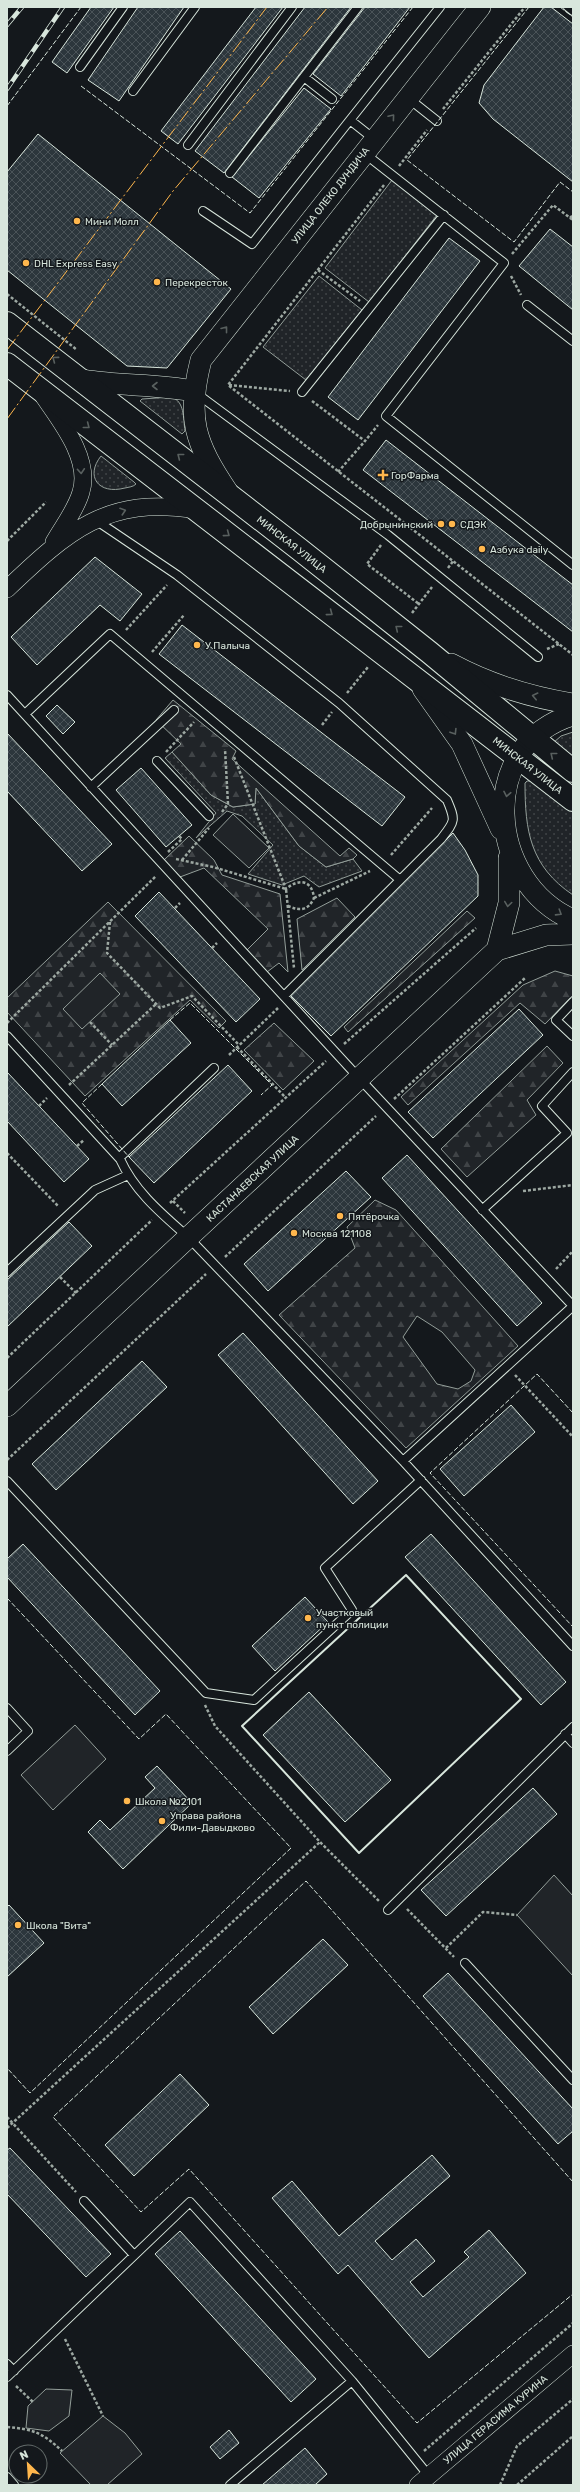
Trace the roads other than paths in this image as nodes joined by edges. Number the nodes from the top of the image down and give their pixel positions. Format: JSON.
{"nodes":[{"id":1,"x":123,"y":7,"type":"edge"},
{"id":2,"x":195,"y":7,"type":"edge"},
{"id":3,"x":292,"y":7,"type":"edge"},
{"id":4,"x":358,"y":7,"type":"edge"},
{"id":5,"x":440,"y":7,"type":"edge"},
{"id":6,"x":480,"y":7,"type":"edge"},
{"id":7,"x":568,"y":7,"type":"edge"},
{"id":8,"x":573,"y":11,"type":"edge"},
{"id":9,"x":80,"y":67,"type":"dead end"},
{"id":10,"x":304,"y":77,"type":"junction"},
{"id":11,"x":133,"y":91,"type":"dead end"},
{"id":12,"x":408,"y":98,"type":"junction"},
{"id":13,"x":332,"y":99,"type":"dead end"},
{"id":14,"x":350,"y":120,"type":"junction"},
{"id":15,"x":436,"y":120,"type":"road end"},
{"id":16,"x":188,"y":145,"type":"dead end"},
{"id":17,"x":369,"y":146,"type":"junction"},
{"id":18,"x":230,"y":173,"type":"dead end"},
{"id":19,"x":203,"y":211,"type":"dead end"},
{"id":20,"x":444,"y":215,"type":"junction"},
{"id":21,"x":527,"y":306,"type":"road end"},
{"id":22,"x":7,"y":323,"type":"edge"},
{"id":23,"x":573,"y":341,"type":"edge"},
{"id":24,"x":7,"y":364,"type":"edge"},
{"id":25,"x":83,"y":380,"type":"junction"},
{"id":26,"x":38,"y":388,"type":"junction"},
{"id":27,"x":194,"y":391,"type":"junction"},
{"id":28,"x":302,"y":392,"type":"road end"},
{"id":29,"x":232,"y":498,"type":"junction"},
{"id":30,"x":196,"y":510,"type":"junction"},
{"id":31,"x":96,"y":520,"type":"junction"},
{"id":32,"x":51,"y":547,"type":"junction"},
{"id":33,"x":573,"y":565,"type":"edge"},
{"id":34,"x":7,"y":590,"type":"edge"},
{"id":35,"x":429,"y":652,"type":"junction"},
{"id":36,"x":538,"y":657,"type":"dead end"},
{"id":37,"x":415,"y":677,"type":"junction"},
{"id":38,"x":7,"y":695,"type":"edge"},
{"id":39,"x":573,"y":704,"type":"edge"},
{"id":40,"x":174,"y":710,"type":"dead end"},
{"id":41,"x":25,"y":714,"type":"junction"},
{"id":42,"x":573,"y":715,"type":"edge"},
{"id":43,"x":532,"y":739,"type":"junction"},
{"id":44,"x":518,"y":758,"type":"junction"},
{"id":45,"x":157,"y":761,"type":"road end"},
{"id":46,"x":573,"y":772,"type":"edge"},
{"id":47,"x":91,"y":787,"type":"junction"},
{"id":48,"x":573,"y":800,"type":"edge"},
{"id":49,"x":209,"y":816,"type":"dead end"},
{"id":50,"x":507,"y":845,"type":"junction"},
{"id":51,"x":399,"y":879,"type":"junction"},
{"id":52,"x":573,"y":920,"type":"edge"},
{"id":53,"x":573,"y":934,"type":"edge"},
{"id":54,"x":497,"y":950,"type":"junction"},
{"id":55,"x":285,"y":998,"type":"junction"},
{"id":56,"x":573,"y":1002,"type":"edge"},
{"id":57,"x":7,"y":1036,"type":"edge"},
{"id":58,"x":573,"y":1036,"type":"edge"},
{"id":59,"x":214,"y":1068,"type":"dead end"},
{"id":60,"x":573,"y":1072,"type":"edge"},
{"id":61,"x":359,"y":1078,"type":"junction"},
{"id":62,"x":119,"y":1158,"type":"junction"},
{"id":63,"x":128,"y":1175,"type":"junction"},
{"id":64,"x":482,"y":1210,"type":"junction"},
{"id":65,"x":188,"y":1237,"type":"junction"},
{"id":66,"x":7,"y":1272,"type":"edge"},
{"id":67,"x":573,"y":1306,"type":"edge"},
{"id":68,"x":7,"y":1406,"type":"edge"},
{"id":69,"x":403,"y":1461,"type":"junction"},
{"id":70,"x":421,"y":1480,"type":"junction"},
{"id":71,"x":7,"y":1481,"type":"edge"},
{"id":72,"x":573,"y":1646,"type":"edge"},
{"id":73,"x":7,"y":1708,"type":"edge"},
{"id":74,"x":573,"y":1727,"type":"edge"},
{"id":75,"x":565,"y":1734,"type":"junction"},
{"id":76,"x":573,"y":1743,"type":"edge"},
{"id":77,"x":7,"y":1751,"type":"edge"},
{"id":78,"x":388,"y":1910,"type":"road end"},
{"id":79,"x":465,"y":1963,"type":"dead end"},
{"id":80,"x":573,"y":2080,"type":"edge"},
{"id":81,"x":84,"y":2201,"type":"road end"},
{"id":82,"x":134,"y":2256,"type":"junction"},
{"id":83,"x":573,"y":2354,"type":"edge"},
{"id":84,"x":7,"y":2364,"type":"edge"},
{"id":85,"x":14,"y":2371,"type":"junction"},
{"id":86,"x":7,"y":2377,"type":"edge"},
{"id":87,"x":352,"y":2381,"type":"junction"},
{"id":88,"x":7,"y":2477,"type":"edge"},
{"id":89,"x":423,"y":2480,"type":"edge"},
{"id":90,"x":14,"y":2485,"type":"edge"},
{"id":91,"x":230,"y":2485,"type":"edge"}],
"edges":[{"from":1,"to":9,"type":"lane"},
{"from":2,"to":11,"type":"lane"},
{"from":3,"to":16,"type":"lane"},
{"from":4,"to":10,"type":"lane"},
{"from":5,"to":14,"type":"lane"},
{"from":6,"to":12,"type":"street","name":"УЛИЦА ОЛЕКО ДУНДИЧА"},
{"from":7,"to":8,"type":"lane"},
{"from":10,"to":13,"type":"lane"},
{"from":10,"to":18,"type":"lane"},
{"from":12,"to":15,"type":"lane"},
{"from":17,"to":12,"type":"street","name":"УЛИЦА ОЛЕКО ДУНДИЧА","one_way":true},
{"from":14,"to":17,"type":"lane"},
{"from":14,"to":19,"type":"lane"},
{"from":17,"to":20,"type":"lane"},
{"from":27,"to":17,"type":"street","name":"УЛИЦА ОЛЕКО ДУНДИЧА","one_way":true},
{"from":20,"to":28,"type":"lane"},
{"from":20,"to":33,"type":"lane"},
{"from":21,"to":23,"type":"lane"},
{"from":25,"to":22,"type":"main road","name":"МИНСКАЯ УЛИЦА","one_way":true},
{"from":24,"to":26,"type":"main road","name":"МИНСКАЯ УЛИЦА"},
{"from":27,"to":25,"type":"street","one_way":true},
{"from":29,"to":25,"type":"main road","name":"МИНСКАЯ УЛИЦА","one_way":true},
{"from":26,"to":30,"type":"main road","name":"МИНСКАЯ УЛИЦА","one_way":true},
{"from":26,"to":32,"type":"street","one_way":true},
{"from":27,"to":29,"type":"street","name":"УЛИЦА ОЛЕКО ДУНДИЧА"},
{"from":27,"to":36,"type":"lane"},
{"from":35,"to":29,"type":"main road","name":"МИНСКАЯ УЛИЦА","one_way":true},
{"from":31,"to":30,"type":"street","one_way":true},
{"from":30,"to":37,"type":"main road","name":"МИНСКАЯ УЛИЦА","one_way":true},
{"from":31,"to":32,"type":"street"},
{"from":31,"to":51,"type":"lane"},
{"from":32,"to":34,"type":"street"},
{"from":39,"to":35,"type":"street","one_way":true},
{"from":35,"to":43,"type":"main road","name":"МИНСКАЯ УЛИЦА"},
{"from":37,"to":44,"type":"main road","name":"МИНСКАЯ УЛИЦА"},
{"from":37,"to":50,"type":"street","one_way":true},
{"from":38,"to":41,"type":"lane"},
{"from":40,"to":47,"type":"lane"},
{"from":41,"to":47,"type":"lane"},
{"from":41,"to":51,"type":"lane"},
{"from":42,"to":43,"type":"street"},
{"from":43,"to":44,"type":"street"},
{"from":46,"to":43,"type":"main road","name":"МИНСКАЯ УЛИЦА","one_way":true},
{"from":44,"to":48,"type":"main road","name":"МИНСКАЯ УЛИЦА"},
{"from":44,"to":50,"type":"street","one_way":true},
{"from":45,"to":49,"type":"lane"},
{"from":47,"to":55,"type":"lane"},
{"from":50,"to":52,"type":"street","one_way":true},
{"from":50,"to":54,"type":"street","one_way":true},
{"from":51,"to":55,"type":"lane"},
{"from":53,"to":54,"type":"street","name":"КАСТАНАЕВСКАЯ УЛИЦА"},
{"from":54,"to":61,"type":"street","name":"КАСТАНАЕВСКАЯ УЛИЦА"},
{"from":55,"to":61,"type":"lane"},
{"from":56,"to":58,"type":"lane"},
{"from":57,"to":62,"type":"lane"},
{"from":59,"to":62,"type":"lane"},
{"from":60,"to":64,"type":"lane"},
{"from":61,"to":64,"type":"lane"},
{"from":61,"to":65,"type":"street","name":"КАСТАНАЕВСКАЯ УЛИЦА"},
{"from":62,"to":63,"type":"lane"},
{"from":63,"to":65,"type":"lane"},
{"from":63,"to":66,"type":"lane"},
{"from":64,"to":67,"type":"lane"},
{"from":65,"to":68,"type":"street","name":"КАСТАНАЕВСКАЯ УЛИЦА"},
{"from":65,"to":69,"type":"lane"},
{"from":67,"to":69,"type":"lane"},
{"from":69,"to":70,"type":"lane"},
{"from":70,"to":71,"type":"lane"},
{"from":70,"to":72,"type":"lane"},
{"from":73,"to":77,"type":"lane"},
{"from":74,"to":75,"type":"lane"},
{"from":75,"to":76,"type":"lane"},
{"from":75,"to":78,"type":"lane"},
{"from":79,"to":80,"type":"lane"},
{"from":81,"to":82,"type":"lane"},
{"from":82,"to":85,"type":"lane"},
{"from":82,"to":87,"type":"lane"},
{"from":83,"to":89,"type":"street","name":"УЛИЦА ГЕРАСИМА КУРИНА"},
{"from":84,"to":85,"type":"lane"},
{"from":85,"to":86,"type":"lane"},
{"from":87,"to":89,"type":"lane"},
{"from":87,"to":91,"type":"lane"},
{"from":88,"to":90,"type":"lane"}]}
